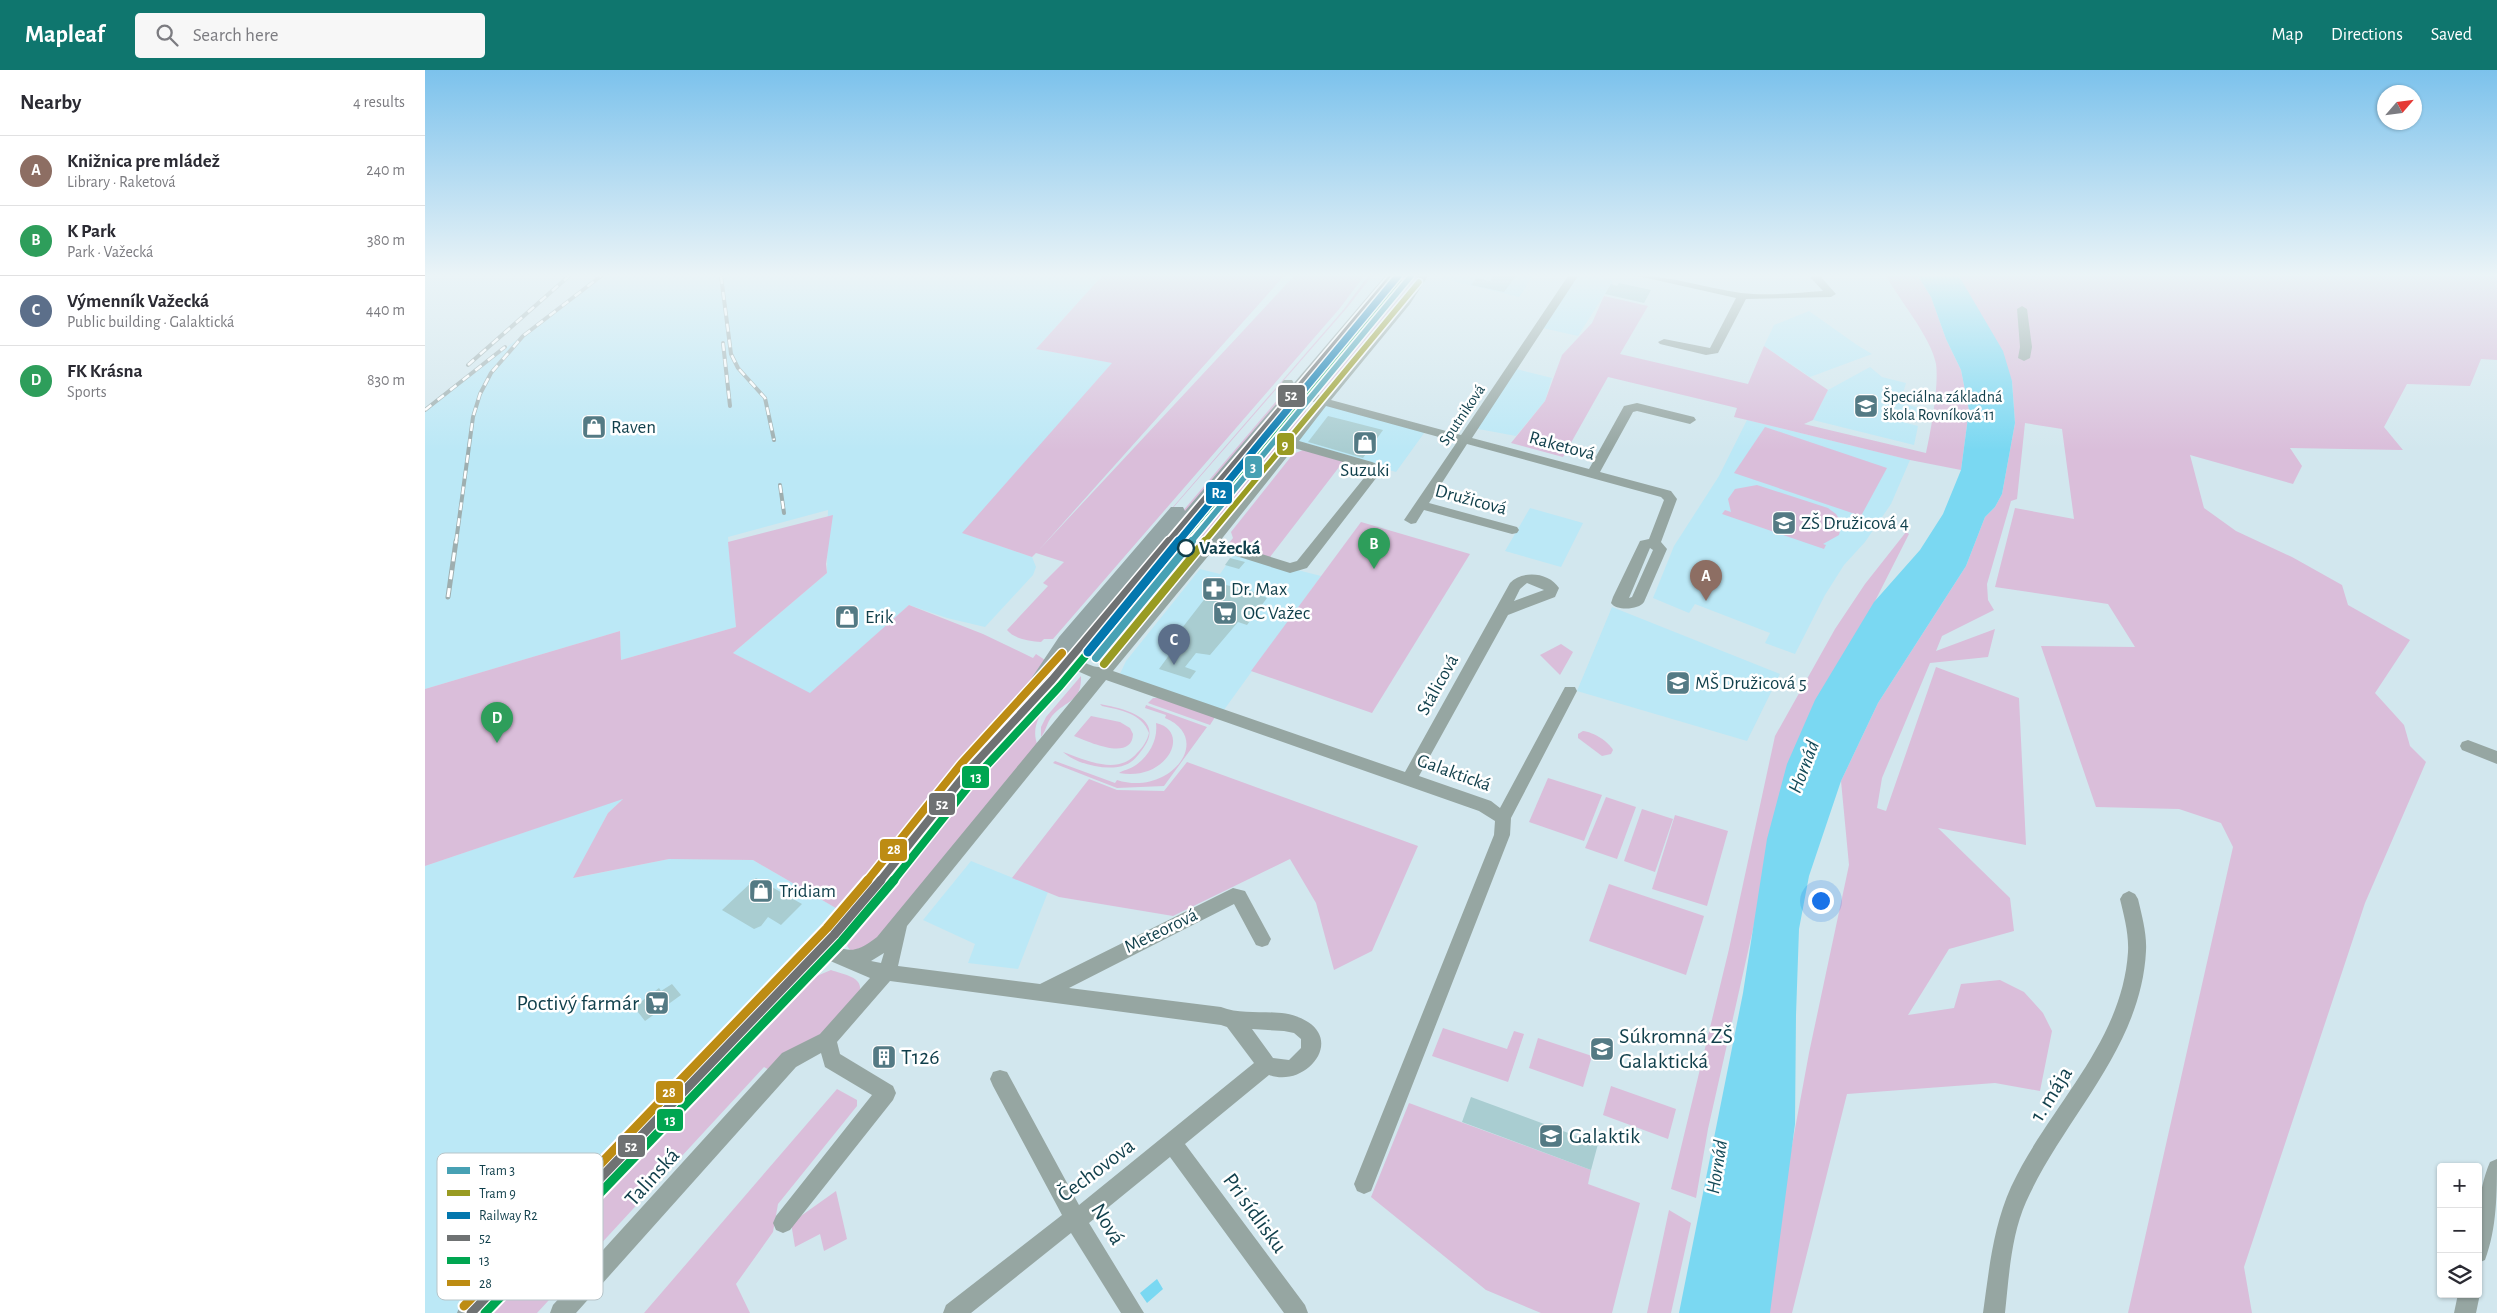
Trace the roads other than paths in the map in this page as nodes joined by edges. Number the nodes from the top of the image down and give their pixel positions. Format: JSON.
{"nodes":[{"id":1,"x":1341,"y":334,"type":"edge"},
{"id":2,"x":1348,"y":334,"type":"edge"},
{"id":3,"x":1380,"y":334,"type":"edge"},
{"id":4,"x":1535,"y":334,"type":"edge"},
{"id":5,"x":1723,"y":334,"type":"edge"},
{"id":6,"x":2024,"y":334,"type":"edge"},
{"id":7,"x":1664,"y":342,"type":"dead end"},
{"id":8,"x":2024,"y":358,"type":"dead end"},
{"id":9,"x":1302,"y":396,"type":"junction"},
{"id":10,"x":1324,"y":402,"type":"junction"},
{"id":11,"x":1690,"y":420,"type":"dead end"},
{"id":12,"x":1465,"y":439,"type":"junction"},
{"id":13,"x":1291,"y":443,"type":"junction"},
{"id":14,"x":1593,"y":473,"type":"junction"},
{"id":15,"x":1421,"y":505,"type":"junction"},
{"id":16,"x":1411,"y":520,"type":"dead end"},
{"id":17,"x":1512,"y":530,"type":"dead end"},
{"id":18,"x":1211,"y":543,"type":"junction"},
{"id":19,"x":1619,"y":600,"type":"dead end"},
{"id":20,"x":1503,"y":611,"type":"dead end"},
{"id":21,"x":1062,"y":658,"type":"junction"},
{"id":22,"x":1103,"y":673,"type":"junction"},
{"id":23,"x":1570,"y":691,"type":"dead end"},
{"id":24,"x":2468,"y":746,"type":"dead end"},
{"id":25,"x":2497,"y":758,"type":"edge"},
{"id":26,"x":1409,"y":779,"type":"junction"},
{"id":27,"x":1503,"y":818,"type":"junction"},
{"id":28,"x":2129,"y":899,"type":"dead end"},
{"id":29,"x":901,"y":920,"type":"junction"},
{"id":30,"x":1263,"y":939,"type":"dead end"},
{"id":31,"x":820,"y":948,"type":"junction"},
{"id":32,"x":847,"y":960,"type":"junction"},
{"id":33,"x":885,"y":973,"type":"junction"},
{"id":34,"x":1040,"y":992,"type":"junction"},
{"id":35,"x":1234,"y":1021,"type":"junction"},
{"id":36,"x":827,"y":1040,"type":"junction"},
{"id":37,"x":1267,"y":1065,"type":"junction"},
{"id":38,"x":1000,"y":1079,"type":"dead end"},
{"id":39,"x":1173,"y":1143,"type":"junction"},
{"id":40,"x":2497,"y":1169,"type":"edge"},
{"id":41,"x":603,"y":1175,"type":"edge"},
{"id":42,"x":1364,"y":1184,"type":"dead end"},
{"id":43,"x":1076,"y":1221,"type":"junction"},
{"id":44,"x":783,"y":1223,"type":"dead end"},
{"id":45,"x":2482,"y":1235,"type":"edge"},
{"id":46,"x":603,"y":1266,"type":"edge"},
{"id":47,"x":2468,"y":1298,"type":"edge"},
{"id":48,"x":483,"y":1300,"type":"edge"},
{"id":49,"x":573,"y":1300,"type":"edge"},
{"id":50,"x":471,"y":1313,"type":"edge"},
{"id":51,"x":561,"y":1313,"type":"edge"},
{"id":52,"x":954,"y":1313,"type":"edge"},
{"id":53,"x":1133,"y":1313,"type":"edge"},
{"id":54,"x":1297,"y":1313,"type":"edge"},
{"id":55,"x":1994,"y":1313,"type":"edge"},
{"id":56,"x":2465,"y":1313,"type":"edge"}],
"edges":[{"from":1,"to":9,"type":"main road"},
{"from":2,"to":9,"type":"main road"},
{"from":3,"to":10,"type":"street"},
{"from":4,"to":12,"type":"street","name":"Sputniková"},
{"from":5,"to":7,"type":"street"},
{"from":6,"to":8,"type":"street"},
{"from":9,"to":10,"type":"street"},
{"from":9,"to":10,"type":"street","name":"Raketová"},
{"from":9,"to":13,"type":"street"},
{"from":9,"to":21,"type":"main road"},
{"from":9,"to":21,"type":"main road"},
{"from":10,"to":12,"type":"street","name":"Raketová"},
{"from":11,"to":14,"type":"street"},
{"from":12,"to":14,"type":"street","name":"Raketová"},
{"from":12,"to":15,"type":"street","name":"Sputniková"},
{"from":13,"to":18,"type":"street"},
{"from":13,"to":18,"type":"street"},
{"from":14,"to":19,"type":"street","name":"Raketová"},
{"from":15,"to":16,"type":"street","name":"Sputniková"},
{"from":15,"to":17,"type":"street","name":"Družicová"},
{"from":18,"to":22,"type":"street"},
{"from":20,"to":26,"type":"street","name":"Stálicová"},
{"from":21,"to":22,"type":"street","name":"Galaktická"},
{"from":21,"to":31,"type":"main road"},
{"from":22,"to":26,"type":"street","name":"Galaktická"},
{"from":22,"to":29,"type":"street"},
{"from":23,"to":27,"type":"street"},
{"from":24,"to":25,"type":"street"},
{"from":26,"to":27,"type":"street","name":"Galaktická"},
{"from":27,"to":42,"type":"street","name":"Galaktická"},
{"from":28,"to":55,"type":"street","name":"1. mája"},
{"from":29,"to":32,"type":"street"},
{"from":29,"to":33,"type":"street"},
{"from":30,"to":34,"type":"street","name":"Meteorová"},
{"from":31,"to":32,"type":"street"},
{"from":31,"to":41,"type":"main road"},
{"from":32,"to":33,"type":"street"},
{"from":33,"to":34,"type":"street"},
{"from":33,"to":36,"type":"street","name":"Talinská"},
{"from":34,"to":35,"type":"street"},
{"from":35,"to":37,"type":"street"},
{"from":35,"to":37,"type":"street"},
{"from":36,"to":44,"type":"street"},
{"from":36,"to":46,"type":"street","name":"Talinská"},
{"from":37,"to":39,"type":"street","name":"Čechovova"},
{"from":38,"to":43,"type":"street","name":"Nová"},
{"from":39,"to":43,"type":"street","name":"Čechovova"},
{"from":39,"to":54,"type":"street","name":"Pri sídlisku"},
{"from":40,"to":45,"type":"street"},
{"from":43,"to":52,"type":"street","name":"Čechovova"},
{"from":43,"to":53,"type":"street","name":"Nová"},
{"from":47,"to":56,"type":"street"},
{"from":48,"to":50,"type":"main road"},
{"from":49,"to":51,"type":"street","name":"Talinská"}]}
